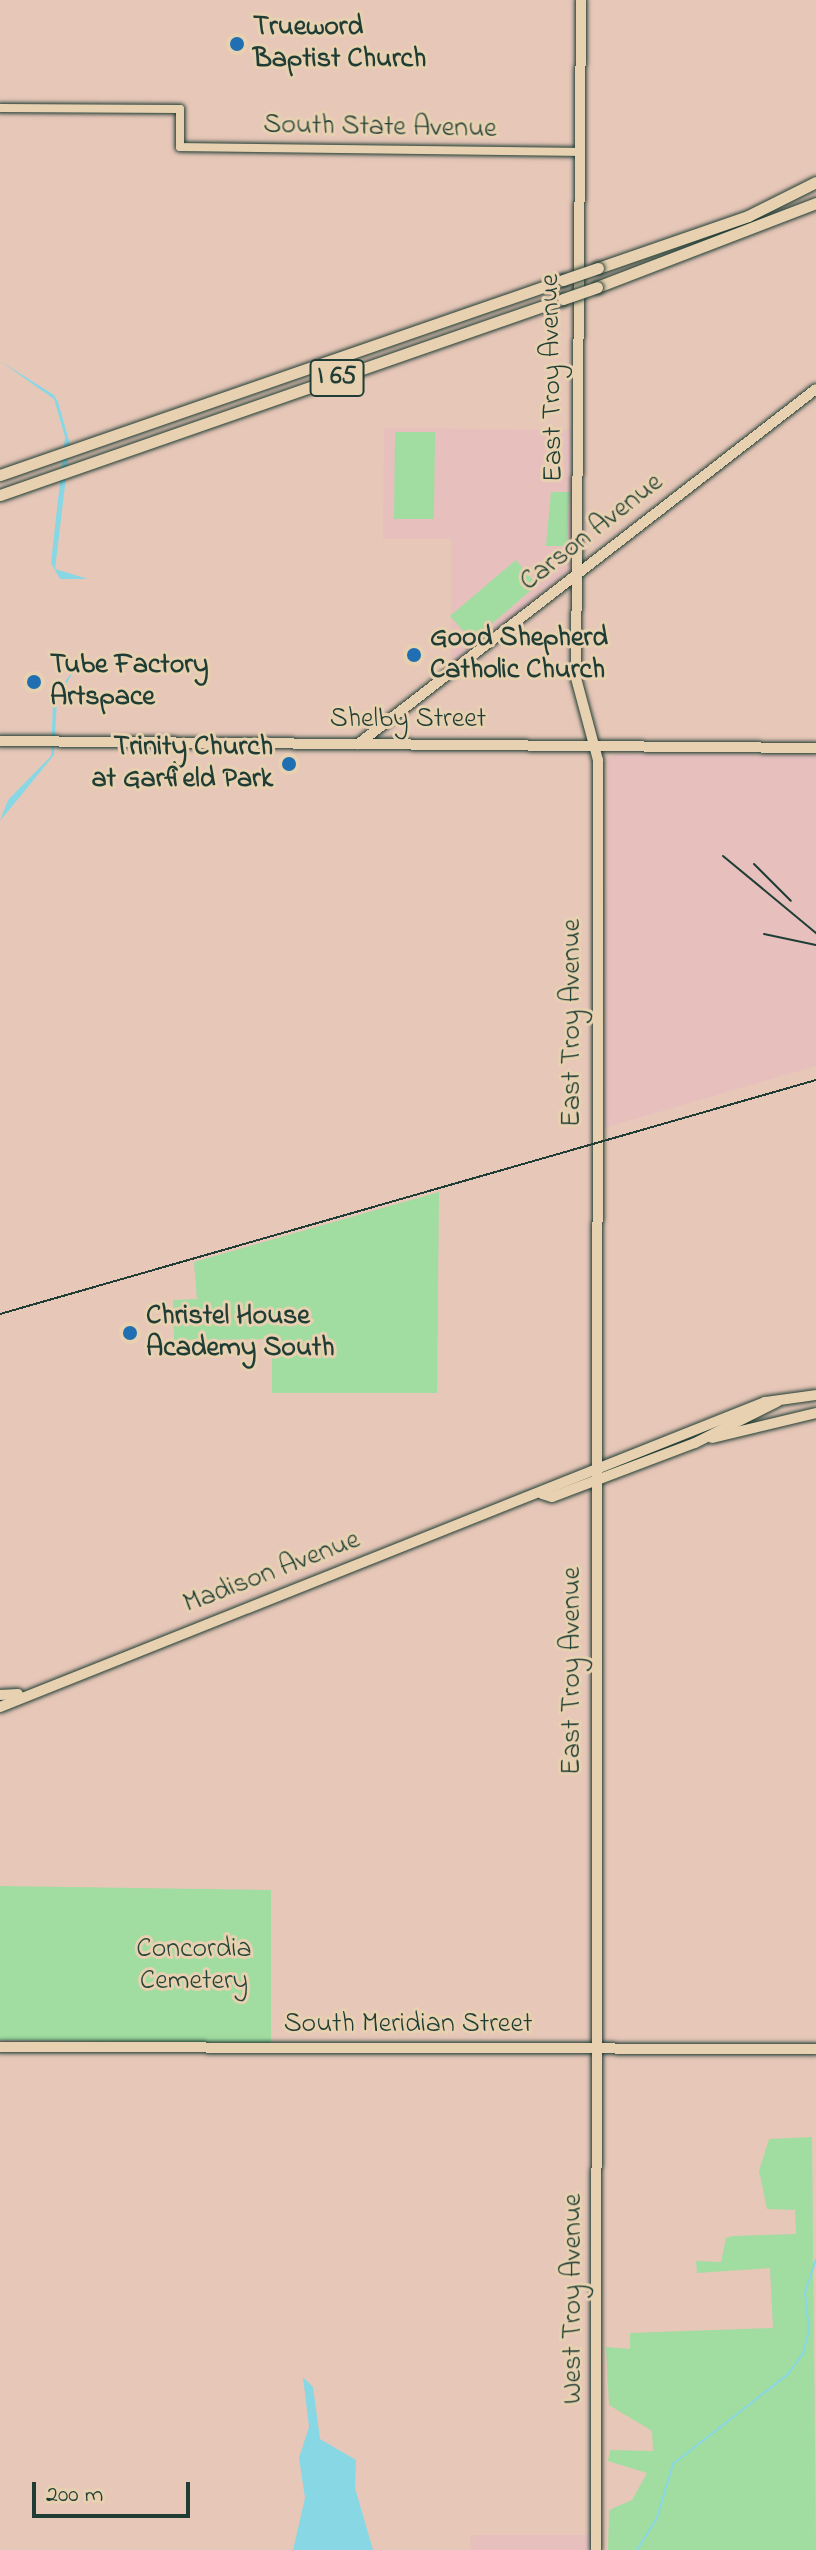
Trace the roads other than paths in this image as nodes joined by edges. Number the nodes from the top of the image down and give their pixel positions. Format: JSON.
{"nodes":[{"id":1,"x":581,"y":0,"type":"edge"},
{"id":2,"x":0,"y":108,"type":"edge"},
{"id":3,"x":581,"y":152,"type":"junction"},
{"id":4,"x":816,"y":182,"type":"edge"},
{"id":5,"x":816,"y":203,"type":"edge"},
{"id":6,"x":816,"y":389,"type":"edge"},
{"id":7,"x":0,"y":475,"type":"edge"},
{"id":8,"x":0,"y":495,"type":"edge"},
{"id":9,"x":578,"y":575,"type":"junction"},
{"id":10,"x":0,"y":741,"type":"edge"},
{"id":11,"x":358,"y":744,"type":"junction"},
{"id":12,"x":596,"y":745,"type":"junction"},
{"id":13,"x":816,"y":748,"type":"edge"},
{"id":14,"x":816,"y":1386,"type":"edge"},
{"id":15,"x":816,"y":1395,"type":"edge"},
{"id":16,"x":783,"y":1398,"type":"junction"},
{"id":17,"x":816,"y":1413,"type":"edge"},
{"id":18,"x":695,"y":1443,"type":"junction"},
{"id":19,"x":596,"y":1467,"type":"junction"},
{"id":20,"x":595,"y":1480,"type":"junction"},
{"id":21,"x":542,"y":1494,"type":"junction"},
{"id":22,"x":18,"y":1694,"type":"junction"},
{"id":23,"x":0,"y":1695,"type":"edge"},
{"id":24,"x":0,"y":1707,"type":"edge"},
{"id":25,"x":0,"y":2047,"type":"edge"},
{"id":26,"x":600,"y":2049,"type":"junction"},
{"id":27,"x":816,"y":2049,"type":"edge"},
{"id":28,"x":596,"y":2550,"type":"edge"}],
"edges":[{"from":1,"to":3,"type":"main road","name":"East Troy Avenue"},
{"from":2,"to":3,"type":"street","name":"South State Avenue"},
{"from":3,"to":9,"type":"main road","name":"East Troy Avenue"},
{"from":4,"to":7,"type":"highway","number":"I 65","bridge":true},
{"from":5,"to":8,"type":"highway","number":"I 65","bridge":true},
{"from":6,"to":9,"type":"main road","name":"Carson Avenue"},
{"from":9,"to":11,"type":"main road","name":"Carson Avenue"},
{"from":9,"to":12,"type":"main road","name":"East Troy Avenue"},
{"from":10,"to":11,"type":"main road","name":"Shelby Street"},
{"from":11,"to":12,"type":"main road","name":"Shelby Street"},
{"from":12,"to":13,"type":"main road","name":"Shelby Street"},
{"from":12,"to":19,"type":"main road","name":"East Troy Avenue"},
{"from":14,"to":16,"type":"main road","name":"Madison Avenue"},
{"from":15,"to":16,"type":"main road"},
{"from":16,"to":18,"type":"main road","name":"Madison Avenue"},
{"from":16,"to":19,"type":"main road","name":"Madison Avenue"},
{"from":17,"to":18,"type":"main road"},
{"from":18,"to":20,"type":"main road","name":"Madison Avenue"},
{"from":19,"to":20,"type":"main road","name":"East Troy Avenue"},
{"from":19,"to":21,"type":"main road","name":"Madison Avenue"},
{"from":20,"to":21,"type":"main road","name":"Madison Avenue"},
{"from":20,"to":26,"type":"main road","name":"East Troy Avenue"},
{"from":21,"to":22,"type":"main road","name":"Madison Avenue"},
{"from":22,"to":23,"type":"main road","name":"Madison Avenue"},
{"from":22,"to":24,"type":"main road","name":"Madison Avenue"},
{"from":25,"to":26,"type":"main road","name":"South Meridian Street"},
{"from":26,"to":27,"type":"main road","name":"South Meridian Street"},
{"from":26,"to":28,"type":"main road","name":"West Troy Avenue"}]}
